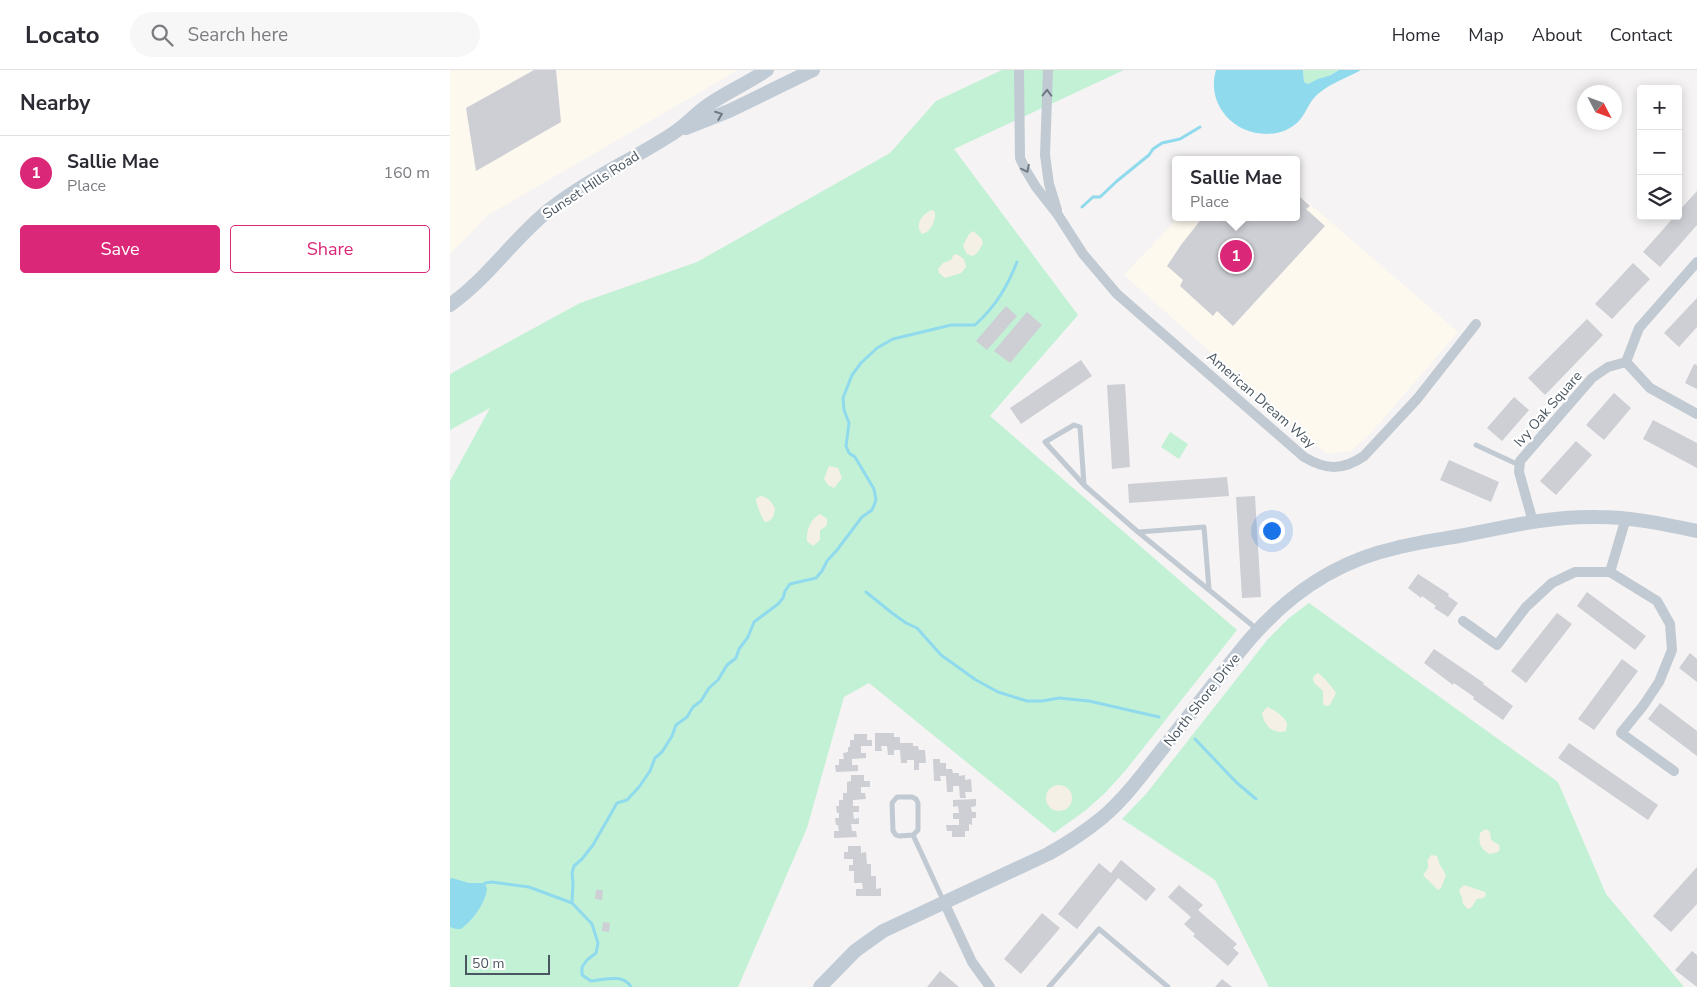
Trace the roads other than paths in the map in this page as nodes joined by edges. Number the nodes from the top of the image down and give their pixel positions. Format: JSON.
{"nodes":[{"id":1,"x":767,"y":70,"type":"edge"},
{"id":2,"x":813,"y":70,"type":"edge"},
{"id":3,"x":1048,"y":70,"type":"edge"},
{"id":4,"x":1019,"y":75,"type":"edge"},
{"id":5,"x":673,"y":133,"type":"junction"},
{"id":6,"x":1058,"y":215,"type":"junction"},
{"id":7,"x":1697,"y":262,"type":"edge"},
{"id":8,"x":450,"y":305,"type":"edge"},
{"id":9,"x":1476,"y":324,"type":"dead end"},
{"id":10,"x":1626,"y":362,"type":"junction"},
{"id":11,"x":1697,"y":414,"type":"edge"},
{"id":12,"x":1476,"y":445,"type":"dead end"},
{"id":13,"x":1520,"y":466,"type":"junction"},
{"id":14,"x":1084,"y":485,"type":"junction"},
{"id":15,"x":1626,"y":518,"type":"junction"},
{"id":16,"x":1533,"y":522,"type":"junction"},
{"id":17,"x":1138,"y":532,"type":"junction"},
{"id":18,"x":1697,"y":532,"type":"edge"},
{"id":19,"x":1610,"y":572,"type":"junction"},
{"id":20,"x":1209,"y":589,"type":"junction"},
{"id":21,"x":1463,"y":621,"type":"dead end"},
{"id":22,"x":1259,"y":630,"type":"junction"},
{"id":23,"x":1674,"y":771,"type":"dead end"},
{"id":24,"x":913,"y":835,"type":"junction"},
{"id":25,"x":944,"y":902,"type":"junction"},
{"id":26,"x":820,"y":987,"type":"edge"},
{"id":27,"x":990,"y":987,"type":"edge"},
{"id":28,"x":1049,"y":987,"type":"edge"},
{"id":29,"x":1168,"y":987,"type":"edge"}],
"edges":[{"from":1,"to":5,"type":"street","name":"Sunset Hills Road"},
{"from":5,"to":2,"type":"street","name":"Sunset Hills Road","one_way":true},
{"from":6,"to":3,"type":"street","one_way":true},
{"from":4,"to":6,"type":"street","one_way":true},
{"from":5,"to":8,"type":"street","name":"Sunset Hills Road"},
{"from":6,"to":9,"type":"street","name":"American Dream Way"},
{"from":7,"to":10,"type":"street"},
{"from":10,"to":11,"type":"street"},
{"from":10,"to":13,"type":"street","name":"Ivy Oak Square"},
{"from":12,"to":13,"type":"lane"},
{"from":13,"to":16,"type":"street","name":"Ivy Oak Square"},
{"from":14,"to":14,"type":"lane"},
{"from":14,"to":17,"type":"lane"},
{"from":15,"to":16,"type":"street","name":"North Shore Drive"},
{"from":15,"to":18,"type":"street","name":"North Shore Drive"},
{"from":15,"to":19,"type":"street"},
{"from":16,"to":22,"type":"street","name":"North Shore Drive"},
{"from":17,"to":20,"type":"lane"},
{"from":17,"to":20,"type":"lane"},
{"from":19,"to":21,"type":"street"},
{"from":19,"to":23,"type":"street"},
{"from":20,"to":22,"type":"lane"},
{"from":22,"to":25,"type":"street","name":"North Shore Drive"},
{"from":24,"to":24,"type":"lane"},
{"from":24,"to":25,"type":"lane"},
{"from":25,"to":26,"type":"street","name":"North Shore Drive"},
{"from":25,"to":27,"type":"street"},
{"from":28,"to":29,"type":"lane"}]}
